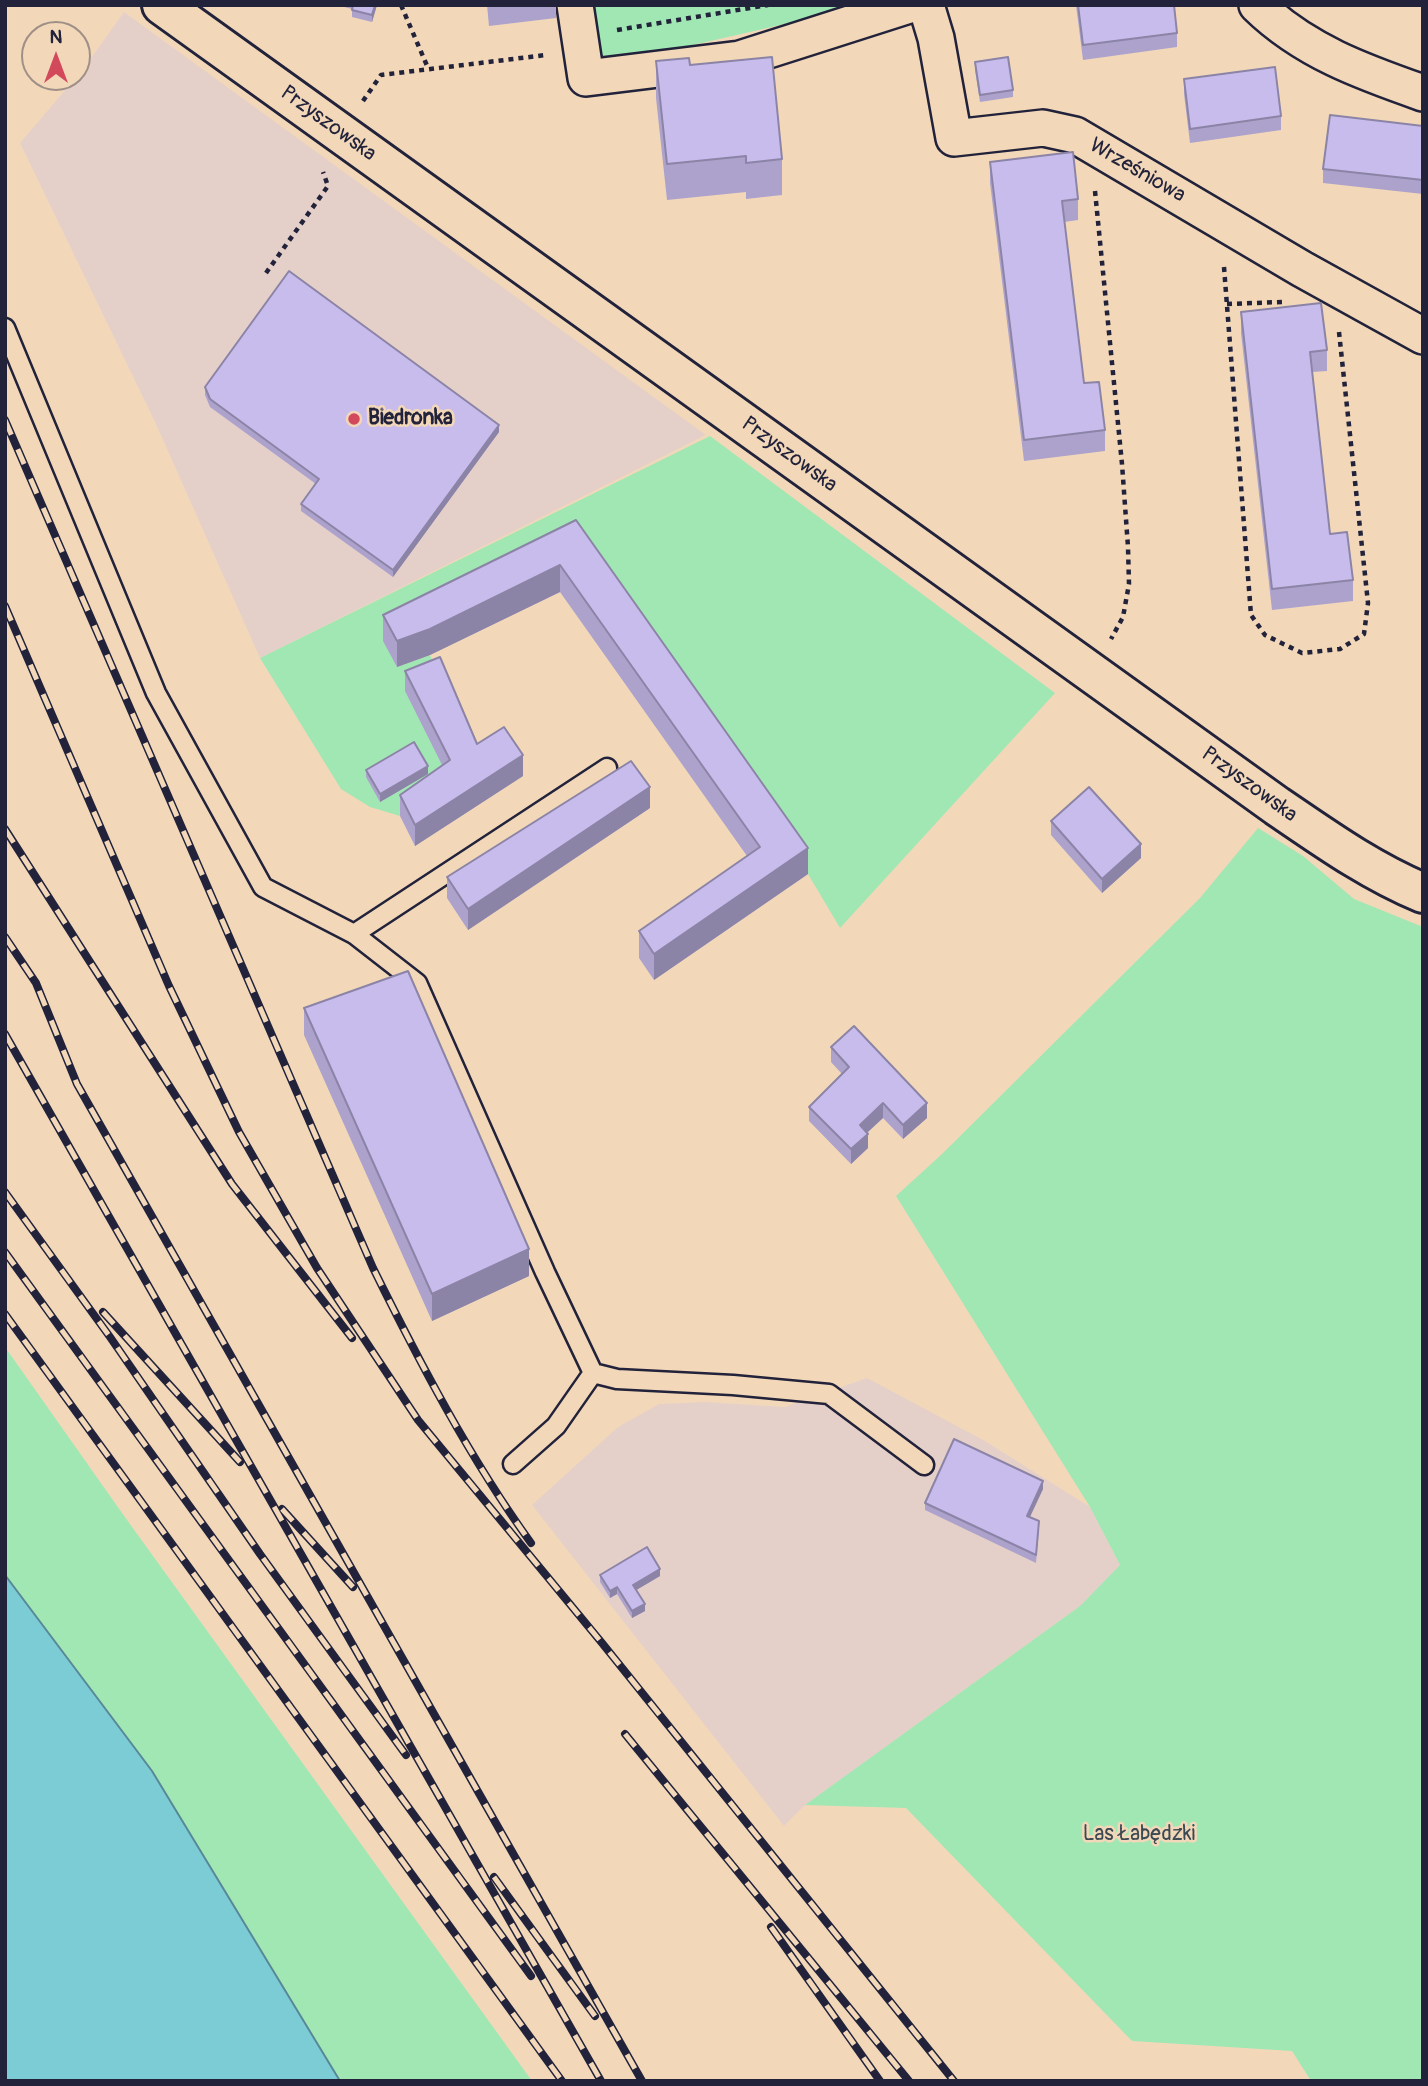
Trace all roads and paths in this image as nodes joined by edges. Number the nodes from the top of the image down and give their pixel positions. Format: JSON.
{"nodes":[{"id":1,"x":162,"y":5,"type":"edge"},
{"id":2,"x":401,"y":5,"type":"edge"},
{"id":3,"x":768,"y":5,"type":"edge"},
{"id":4,"x":909,"y":5,"type":"edge"},
{"id":5,"x":926,"y":5,"type":"edge"},
{"id":6,"x":1257,"y":5,"type":"edge"},
{"id":7,"x":577,"y":19,"type":"edge"},
{"id":8,"x":428,"y":68,"type":"junction"},
{"id":9,"x":1423,"y":93,"type":"edge"},
{"id":10,"x":361,"y":103,"type":"dead end"},
{"id":11,"x":1091,"y":144,"type":"junction"},
{"id":12,"x":328,"y":186,"type":"dead end"},
{"id":13,"x":1220,"y":220,"type":"junction"},
{"id":14,"x":267,"y":273,"type":"dead end"},
{"id":15,"x":1335,"y":287,"type":"junction"},
{"id":16,"x":5,"y":328,"type":"edge"},
{"id":17,"x":1423,"y":336,"type":"edge"},
{"id":18,"x":1109,"y":643,"type":"dead end"},
{"id":19,"x":607,"y":768,"type":"dead end"},
{"id":20,"x":1423,"y":892,"type":"edge"},
{"id":21,"x":354,"y":934,"type":"junction"},
{"id":22,"x":593,"y":1373,"type":"junction"},
{"id":23,"x":513,"y":1464,"type":"dead end"},
{"id":24,"x":924,"y":1465,"type":"dead end"}],
"edges":[{"from":1,"to":20,"type":"street","name":"Przyszowska"},
{"from":2,"to":8,"type":"path"},
{"from":3,"to":7,"type":"path"},
{"from":4,"to":7,"type":"street"},
{"from":5,"to":11,"type":"street","name":"Wrześniowa"},
{"from":6,"to":9,"type":"street"},
{"from":7,"to":8,"type":"path"},
{"from":8,"to":10,"type":"path"},
{"from":11,"to":13,"type":"street","name":"Wrześniowa"},
{"from":11,"to":18,"type":"path"},
{"from":12,"to":14,"type":"path"},
{"from":13,"to":15,"type":"street","name":"Wrześniowa"},
{"from":13,"to":15,"type":"path"},
{"from":15,"to":17,"type":"street","name":"Wrześniowa"},
{"from":16,"to":21,"type":"lane"},
{"from":19,"to":21,"type":"lane"},
{"from":21,"to":22,"type":"lane"},
{"from":22,"to":23,"type":"lane"},
{"from":22,"to":24,"type":"lane"}]}
